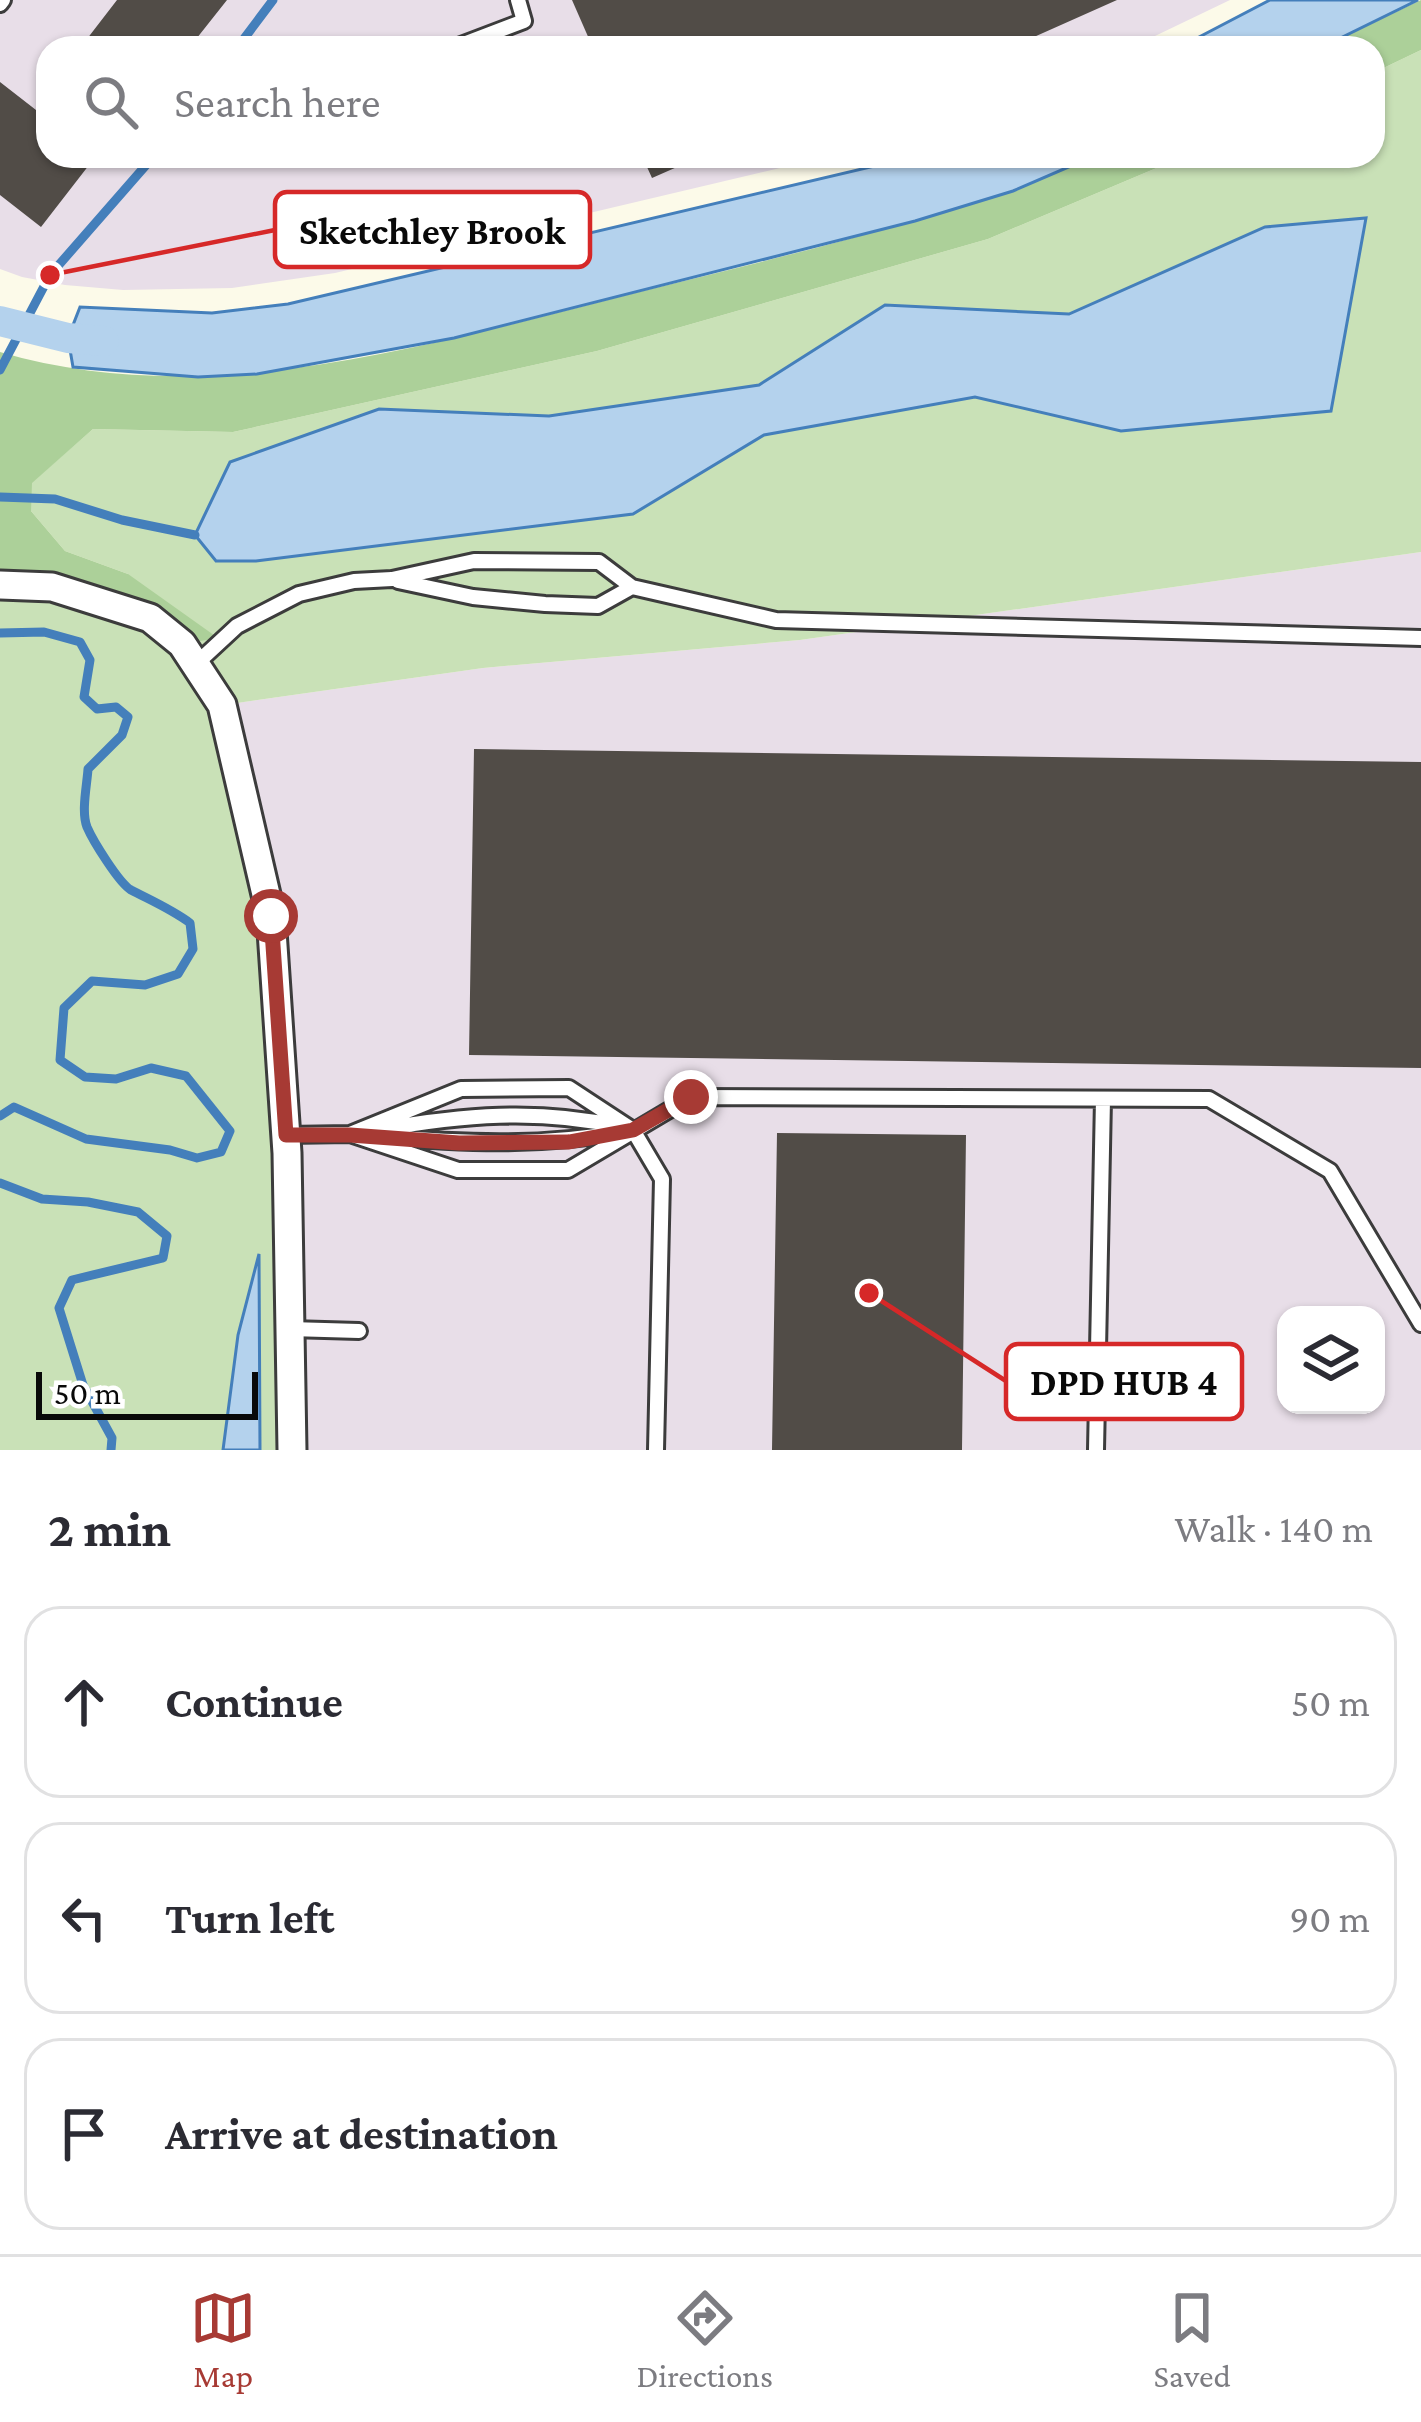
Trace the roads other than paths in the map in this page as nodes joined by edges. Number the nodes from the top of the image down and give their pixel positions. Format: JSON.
{"nodes":[{"id":1,"x":518,"y":0,"type":"edge"},
{"id":2,"x":484,"y":36,"type":"edge"},
{"id":3,"x":392,"y":579,"type":"junction"},
{"id":4,"x":0,"y":585,"type":"edge"},
{"id":5,"x":632,"y":587,"type":"junction"},
{"id":6,"x":1421,"y":638,"type":"edge"},
{"id":7,"x":196,"y":664,"type":"junction"},
{"id":8,"x":1103,"y":1099,"type":"junction"},
{"id":9,"x":633,"y":1130,"type":"junction"},
{"id":10,"x":286,"y":1135,"type":"junction"},
{"id":11,"x":350,"y":1135,"type":"junction"},
{"id":12,"x":1421,"y":1324,"type":"edge"},
{"id":13,"x":290,"y":1329,"type":"junction"},
{"id":14,"x":359,"y":1330,"type":"dead end"},
{"id":15,"x":292,"y":1450,"type":"edge"},
{"id":16,"x":656,"y":1450,"type":"edge"},
{"id":17,"x":1096,"y":1450,"type":"edge"}],
"edges":[{"from":1,"to":2,"type":"lane"},
{"from":3,"to":5,"type":"lane"},
{"from":3,"to":5,"type":"lane"},
{"from":3,"to":7,"type":"lane"},
{"from":4,"to":7,"type":"street"},
{"from":5,"to":6,"type":"lane"},
{"from":7,"to":10,"type":"street"},
{"from":8,"to":9,"type":"lane"},
{"from":8,"to":12,"type":"lane"},
{"from":8,"to":17,"type":"lane"},
{"from":9,"to":11,"type":"lane"},
{"from":9,"to":11,"type":"lane"},
{"from":9,"to":11,"type":"lane"},
{"from":9,"to":11,"type":"lane"},
{"from":9,"to":16,"type":"lane"},
{"from":10,"to":11,"type":"lane"},
{"from":10,"to":13,"type":"street"},
{"from":13,"to":14,"type":"lane"},
{"from":13,"to":15,"type":"street"}]}
